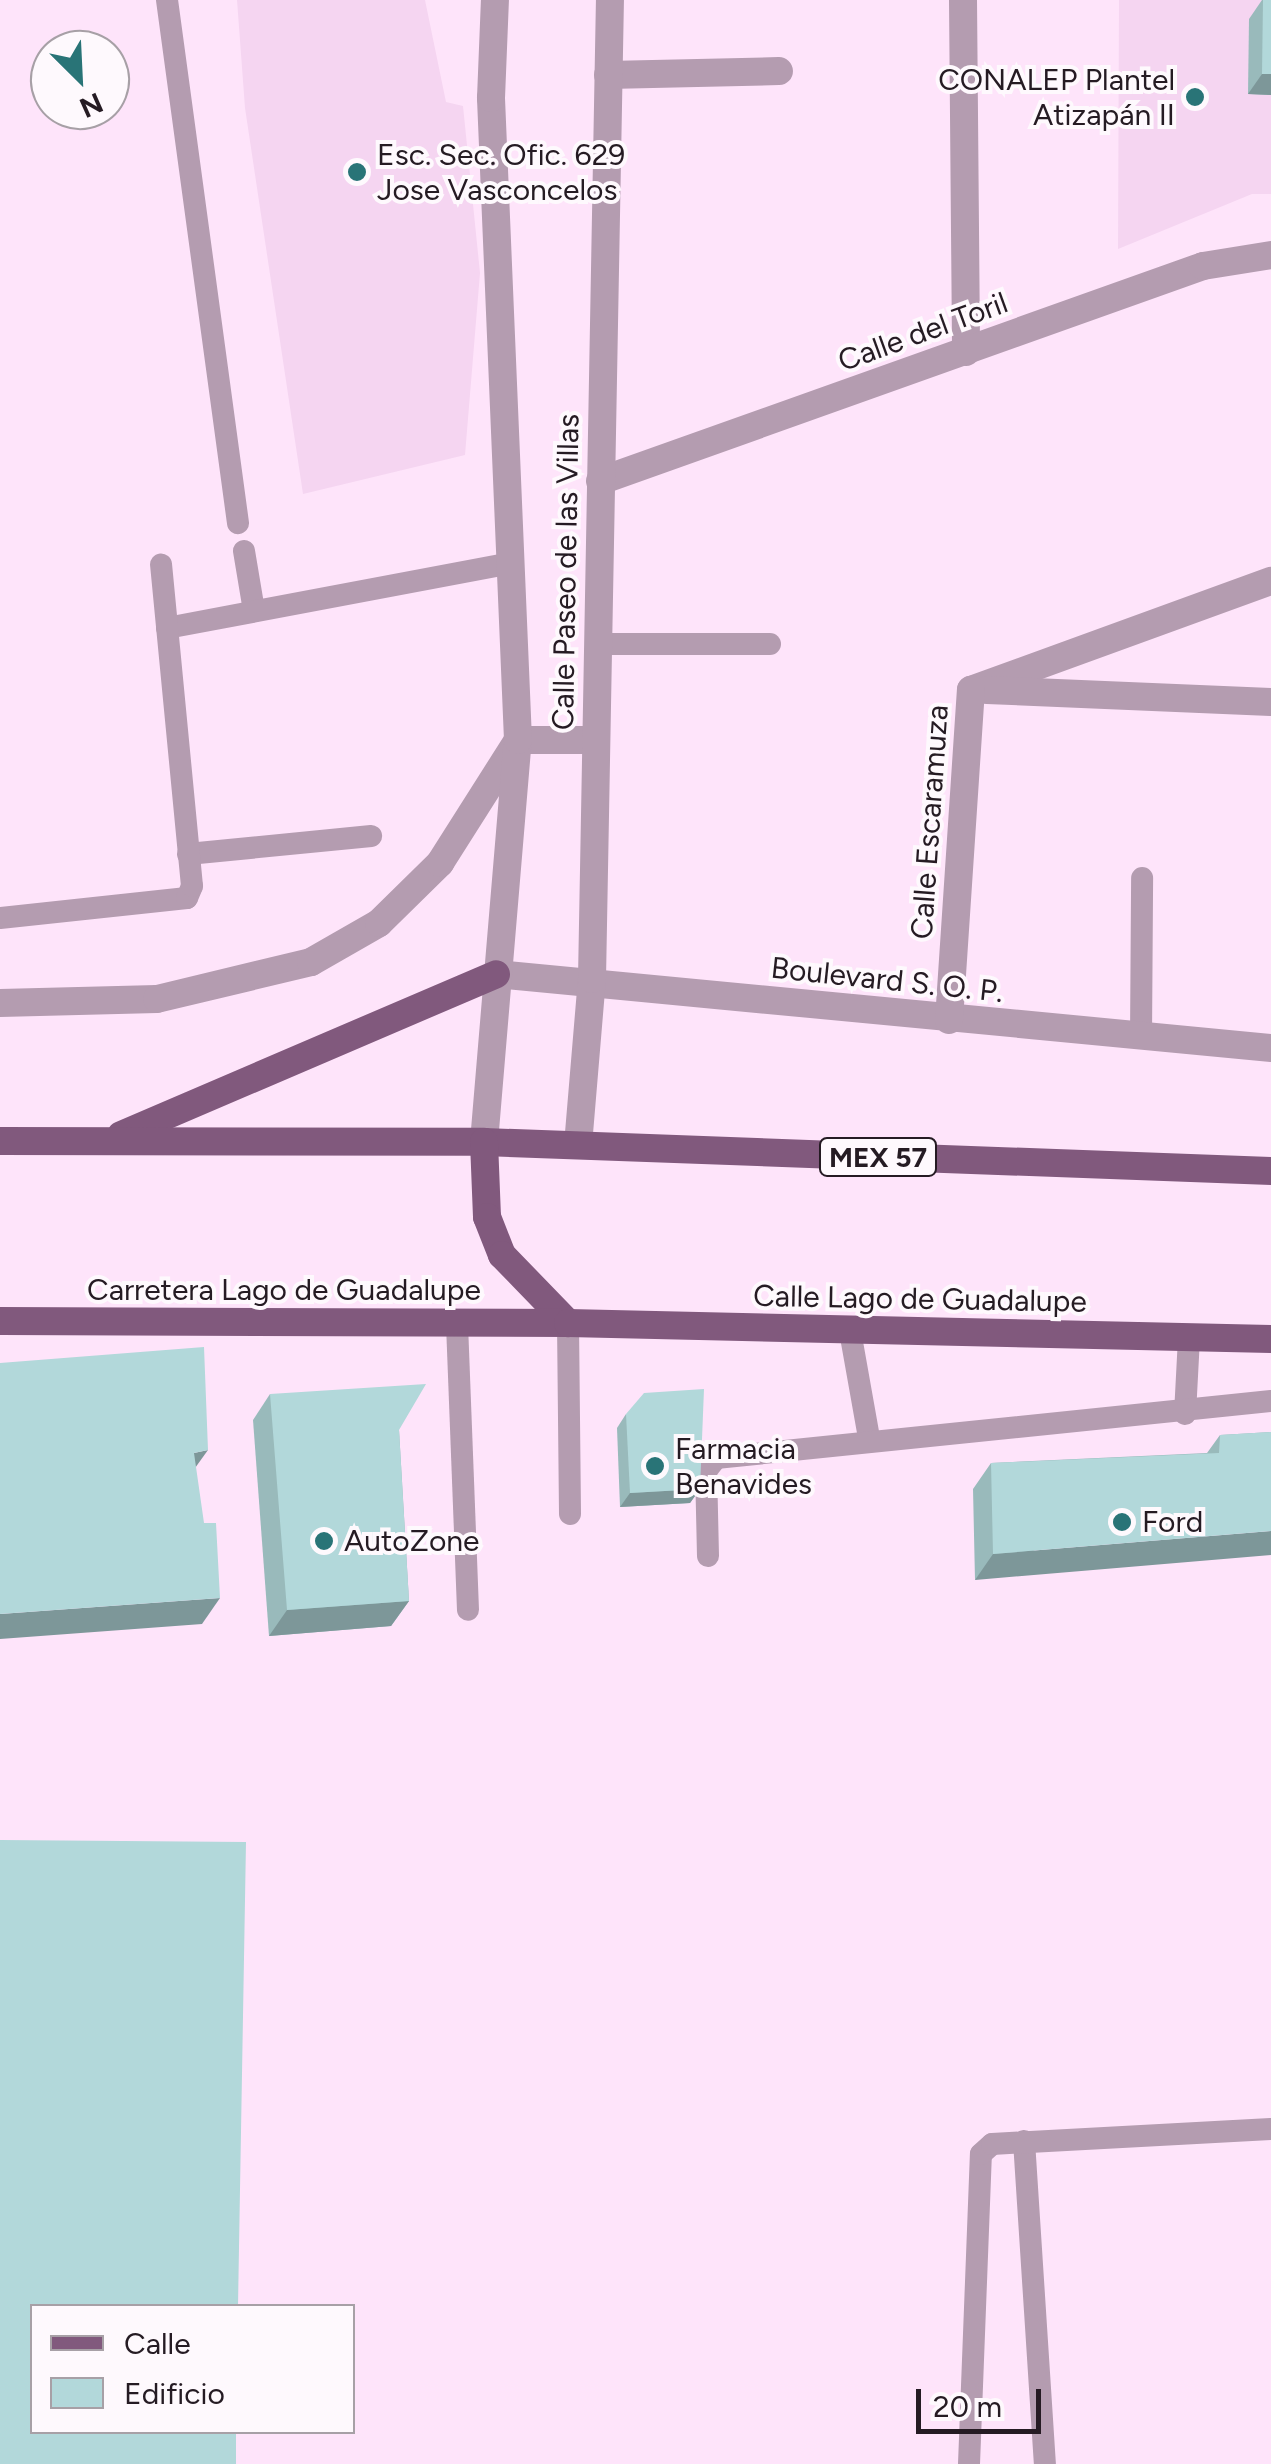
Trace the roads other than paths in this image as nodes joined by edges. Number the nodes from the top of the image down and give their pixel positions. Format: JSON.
{"nodes":[{"id":1,"x":167,"y":0,"type":"edge"},
{"id":2,"x":495,"y":0,"type":"edge"},
{"id":3,"x":610,"y":0,"type":"edge"},
{"id":4,"x":963,"y":0,"type":"edge"},
{"id":5,"x":780,"y":71,"type":"dead end"},
{"id":6,"x":608,"y":75,"type":"junction"},
{"id":7,"x":1271,"y":255,"type":"edge"},
{"id":8,"x":966,"y":352,"type":"junction"},
{"id":9,"x":600,"y":481,"type":"junction"},
{"id":10,"x":238,"y":523,"type":"dead end"},
{"id":11,"x":244,"y":552,"type":"dead end"},
{"id":12,"x":162,"y":564,"type":"dead end"},
{"id":13,"x":511,"y":564,"type":"junction"},
{"id":14,"x":1271,"y":581,"type":"edge"},
{"id":15,"x":254,"y":611,"type":"junction"},
{"id":16,"x":167,"y":628,"type":"junction"},
{"id":17,"x":598,"y":644,"type":"junction"},
{"id":18,"x":770,"y":644,"type":"dead end"},
{"id":19,"x":971,"y":690,"type":"junction"},
{"id":20,"x":1271,"y":702,"type":"edge"},
{"id":21,"x":518,"y":740,"type":"junction"},
{"id":22,"x":596,"y":740,"type":"junction"},
{"id":23,"x":371,"y":836,"type":"dead end"},
{"id":24,"x":188,"y":854,"type":"junction"},
{"id":25,"x":1142,"y":878,"type":"dead end"},
{"id":26,"x":0,"y":918,"type":"edge"},
{"id":27,"x":496,"y":974,"type":"junction"},
{"id":28,"x":592,"y":980,"type":"junction"},
{"id":29,"x":0,"y":1002,"type":"edge"},
{"id":30,"x":950,"y":1020,"type":"junction"},
{"id":31,"x":1141,"y":1038,"type":"junction"},
{"id":32,"x":1271,"y":1048,"type":"edge"},
{"id":33,"x":112,"y":1140,"type":"junction"},
{"id":34,"x":0,"y":1141,"type":"edge"},
{"id":35,"x":484,"y":1142,"type":"junction"},
{"id":36,"x":578,"y":1145,"type":"junction"},
{"id":37,"x":1271,"y":1172,"type":"edge"},
{"id":38,"x":0,"y":1321,"type":"edge"},
{"id":39,"x":457,"y":1324,"type":"junction"},
{"id":40,"x":568,"y":1324,"type":"junction"},
{"id":41,"x":850,"y":1331,"type":"junction"},
{"id":42,"x":1189,"y":1338,"type":"junction"},
{"id":43,"x":1271,"y":1339,"type":"edge"},
{"id":44,"x":1271,"y":1401,"type":"edge"},
{"id":45,"x":1185,"y":1414,"type":"junction"},
{"id":46,"x":869,"y":1438,"type":"junction"},
{"id":47,"x":570,"y":1514,"type":"dead end"},
{"id":48,"x":708,"y":1556,"type":"dead end"},
{"id":49,"x":468,"y":1610,"type":"dead end"},
{"id":50,"x":1271,"y":2129,"type":"edge"},
{"id":51,"x":1024,"y":2142,"type":"junction"},
{"id":52,"x":969,"y":2464,"type":"edge"},
{"id":53,"x":1044,"y":2464,"type":"edge"}],
"edges":[{"from":1,"to":10,"type":"lane"},
{"from":2,"to":13,"type":"street","name":"Calle Paseo de las Villas"},
{"from":3,"to":6,"type":"street","name":"Calle Paseo de las Villas"},
{"from":4,"to":8,"type":"street"},
{"from":5,"to":6,"type":"street"},
{"from":6,"to":9,"type":"street","name":"Calle Paseo de las Villas"},
{"from":7,"to":8,"type":"street","name":"Calle del Toril"},
{"from":8,"to":9,"type":"street","name":"Calle del Toril"},
{"from":9,"to":17,"type":"street","name":"Calle Paseo de las Villas"},
{"from":11,"to":15,"type":"lane"},
{"from":12,"to":16,"type":"lane"},
{"from":13,"to":15,"type":"lane"},
{"from":13,"to":21,"type":"street","name":"Calle Paseo de las Villas"},
{"from":14,"to":19,"type":"street"},
{"from":15,"to":16,"type":"lane"},
{"from":16,"to":24,"type":"lane"},
{"from":17,"to":18,"type":"lane"},
{"from":17,"to":22,"type":"street","name":"Calle Paseo de las Villas"},
{"from":19,"to":20,"type":"street","name":"Calle Escaramuza"},
{"from":19,"to":30,"type":"street","name":"Calle Escaramuza"},
{"from":21,"to":22,"type":"street"},
{"from":21,"to":27,"type":"street","name":"Calle Paseo de las Villas"},
{"from":21,"to":29,"type":"street"},
{"from":22,"to":28,"type":"street","name":"Calle Paseo de las Villas"},
{"from":23,"to":24,"type":"lane"},
{"from":24,"to":26,"type":"lane"},
{"from":25,"to":31,"type":"lane"},
{"from":27,"to":28,"type":"street","name":"Boulevard S. O. P."},
{"from":27,"to":33,"type":"main road"},
{"from":27,"to":35,"type":"street","name":"Calle Paseo de las Villas"},
{"from":28,"to":30,"type":"street","name":"Boulevard S. O. P."},
{"from":28,"to":36,"type":"street","name":"Calle Paseo de las Villas"},
{"from":30,"to":31,"type":"street","name":"Boulevard S. O. P."},
{"from":31,"to":32,"type":"street","name":"Boulevard S. O. P."},
{"from":33,"to":34,"type":"main road","number":"MEX 57"},
{"from":33,"to":35,"type":"main road","number":"MEX 57"},
{"from":35,"to":36,"type":"main road","number":"MEX 57"},
{"from":35,"to":40,"type":"main road"},
{"from":36,"to":37,"type":"main road","number":"MEX 57"},
{"from":38,"to":39,"type":"main road","name":"Carretera Lago de Guadalupe"},
{"from":39,"to":40,"type":"main road","name":"Carretera Lago de Guadalupe"},
{"from":39,"to":49,"type":"lane"},
{"from":40,"to":41,"type":"main road","name":"Calle Lago de Guadalupe"},
{"from":40,"to":47,"type":"lane"},
{"from":41,"to":42,"type":"main road","name":"Calle Lago de Guadalupe"},
{"from":41,"to":46,"type":"lane"},
{"from":42,"to":43,"type":"main road","name":"Calle Lago de Guadalupe"},
{"from":42,"to":45,"type":"lane"},
{"from":44,"to":45,"type":"lane"},
{"from":45,"to":46,"type":"lane"},
{"from":46,"to":48,"type":"lane"},
{"from":50,"to":51,"type":"lane"},
{"from":51,"to":52,"type":"lane"},
{"from":51,"to":53,"type":"lane"}]}
